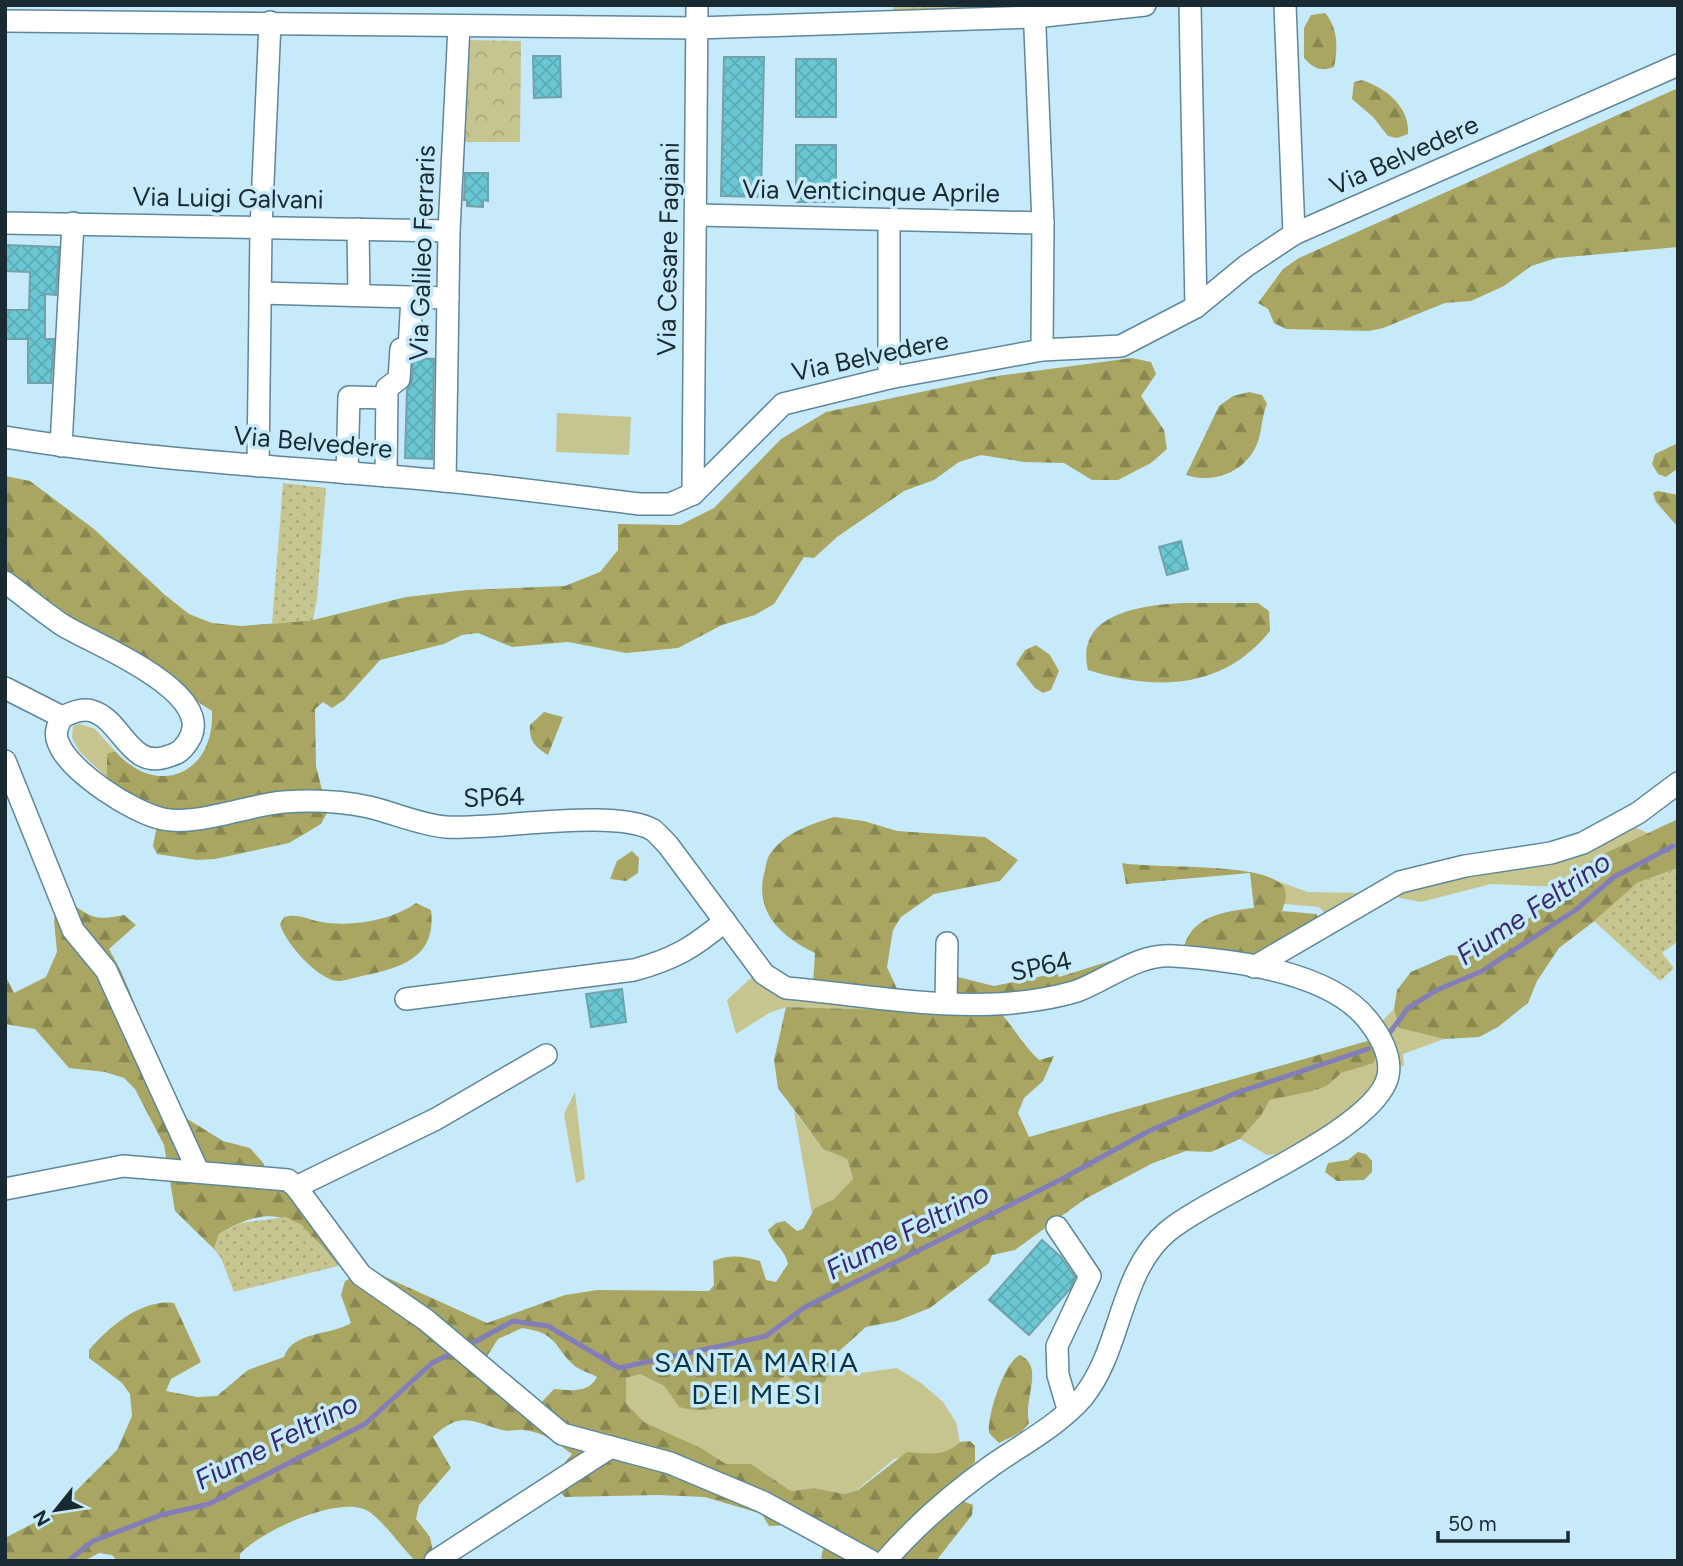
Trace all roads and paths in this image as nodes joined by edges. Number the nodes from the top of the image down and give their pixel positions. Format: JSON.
{"nodes":[{"id":1,"x":697,"y":5,"type":"edge"},
{"id":2,"x":1145,"y":5,"type":"edge"},
{"id":3,"x":1190,"y":5,"type":"edge"},
{"id":4,"x":1284,"y":5,"type":"edge"},
{"id":5,"x":1035,"y":11,"type":"edge"},
{"id":6,"x":5,"y":20,"type":"edge"},
{"id":7,"x":270,"y":22,"type":"junction"},
{"id":8,"x":459,"y":26,"type":"junction"},
{"id":9,"x":697,"y":28,"type":"junction"},
{"id":10,"x":1678,"y":65,"type":"edge"},
{"id":11,"x":698,"y":215,"type":"junction"},
{"id":12,"x":889,"y":222,"type":"junction"},
{"id":13,"x":5,"y":223,"type":"edge"},
{"id":14,"x":73,"y":223,"type":"junction"},
{"id":15,"x":1043,"y":223,"type":"junction"},
{"id":16,"x":261,"y":228,"type":"junction"},
{"id":17,"x":358,"y":229,"type":"junction"},
{"id":18,"x":449,"y":231,"type":"junction"},
{"id":19,"x":1294,"y":234,"type":"junction"},
{"id":20,"x":260,"y":293,"type":"junction"},
{"id":21,"x":359,"y":296,"type":"junction"},
{"id":22,"x":412,"y":298,"type":"junction"},
{"id":23,"x":448,"y":298,"type":"junction"},
{"id":24,"x":1196,"y":307,"type":"junction"},
{"id":25,"x":1041,"y":350,"type":"junction"},
{"id":26,"x":889,"y":378,"type":"junction"},
{"id":27,"x":387,"y":398,"type":"junction"},
{"id":28,"x":5,"y":436,"type":"edge"},
{"id":29,"x":61,"y":446,"type":"junction"},
{"id":30,"x":258,"y":466,"type":"junction"},
{"id":31,"x":347,"y":473,"type":"junction"},
{"id":32,"x":386,"y":476,"type":"junction"},
{"id":33,"x":445,"y":481,"type":"junction"},
{"id":34,"x":693,"y":494,"type":"junction"},
{"id":35,"x":5,"y":582,"type":"edge"},
{"id":36,"x":5,"y":688,"type":"edge"},
{"id":37,"x":62,"y":717,"type":"junction"},
{"id":38,"x":5,"y":761,"type":"edge"},
{"id":39,"x":1678,"y":783,"type":"edge"},
{"id":40,"x":725,"y":921,"type":"junction"},
{"id":41,"x":947,"y":943,"type":"dead end"},
{"id":42,"x":1254,"y":967,"type":"junction"},
{"id":43,"x":406,"y":999,"type":"dead end"},
{"id":44,"x":946,"y":1002,"type":"junction"},
{"id":45,"x":546,"y":1055,"type":"dead end"},
{"id":46,"x":198,"y":1171,"type":"junction"},
{"id":47,"x":296,"y":1186,"type":"junction"},
{"id":48,"x":5,"y":1189,"type":"edge"},
{"id":49,"x":1057,"y":1227,"type":"dead end"},
{"id":50,"x":1068,"y":1409,"type":"junction"},
{"id":51,"x":611,"y":1447,"type":"junction"},
{"id":52,"x":435,"y":1561,"type":"edge"},
{"id":53,"x":871,"y":1561,"type":"edge"},
{"id":54,"x":885,"y":1561,"type":"edge"}],
"edges":[{"from":1,"to":9,"type":"street","name":"Via Cesare Fagiani"},
{"from":2,"to":5,"type":"street"},
{"from":3,"to":24,"type":"street"},
{"from":4,"to":19,"type":"street"},
{"from":5,"to":9,"type":"street"},
{"from":5,"to":15,"type":"street"},
{"from":6,"to":7,"type":"street"},
{"from":7,"to":8,"type":"street"},
{"from":7,"to":16,"type":"street"},
{"from":8,"to":9,"type":"street"},
{"from":8,"to":18,"type":"street","name":"Via Galileo Ferraris"},
{"from":9,"to":11,"type":"street","name":"Via Cesare Fagiani"},
{"from":10,"to":19,"type":"street","name":"Via Belvedere"},
{"from":11,"to":12,"type":"street","name":"Via Venticinque Aprile"},
{"from":11,"to":34,"type":"street","name":"Via Cesare Fagiani"},
{"from":12,"to":15,"type":"street","name":"Via Venticinque Aprile"},
{"from":12,"to":26,"type":"street"},
{"from":13,"to":14,"type":"street","name":"Via Luigi Galvani"},
{"from":14,"to":16,"type":"street","name":"Via Luigi Galvani"},
{"from":14,"to":29,"type":"street"},
{"from":15,"to":25,"type":"street"},
{"from":16,"to":17,"type":"street","name":"Via Luigi Galvani"},
{"from":16,"to":20,"type":"street"},
{"from":17,"to":18,"type":"street","name":"Via Luigi Galvani"},
{"from":17,"to":21,"type":"street"},
{"from":18,"to":23,"type":"street","name":"Via Galileo Ferraris"},
{"from":19,"to":24,"type":"street","name":"Via Belvedere"},
{"from":20,"to":21,"type":"street"},
{"from":20,"to":30,"type":"street"},
{"from":21,"to":22,"type":"street"},
{"from":22,"to":23,"type":"street"},
{"from":22,"to":27,"type":"street"},
{"from":23,"to":33,"type":"street","name":"Via Galileo Ferraris"},
{"from":24,"to":25,"type":"street","name":"Via Belvedere"},
{"from":25,"to":26,"type":"street","name":"Via Belvedere"},
{"from":26,"to":34,"type":"street","name":"Via Belvedere"},
{"from":27,"to":31,"type":"street"},
{"from":27,"to":32,"type":"street"},
{"from":28,"to":29,"type":"street","name":"Via Belvedere"},
{"from":29,"to":30,"type":"street","name":"Via Belvedere"},
{"from":30,"to":31,"type":"street","name":"Via Belvedere"},
{"from":31,"to":32,"type":"street","name":"Via Belvedere"},
{"from":32,"to":33,"type":"street","name":"Via Belvedere"},
{"from":33,"to":34,"type":"street","name":"Via Belvedere"},
{"from":35,"to":37,"type":"street"},
{"from":36,"to":37,"type":"street"},
{"from":37,"to":40,"type":"street","name":"SP64"},
{"from":38,"to":46,"type":"street"},
{"from":39,"to":42,"type":"street"},
{"from":40,"to":43,"type":"street"},
{"from":40,"to":44,"type":"street","name":"SP64"},
{"from":41,"to":44,"type":"street"},
{"from":42,"to":44,"type":"street","name":"SP64"},
{"from":42,"to":50,"type":"street","name":"SP64"},
{"from":45,"to":47,"type":"street"},
{"from":46,"to":47,"type":"street"},
{"from":46,"to":48,"type":"street"},
{"from":47,"to":51,"type":"street"},
{"from":49,"to":50,"type":"street"},
{"from":50,"to":54,"type":"street","name":"SP64"},
{"from":51,"to":52,"type":"street"},
{"from":51,"to":53,"type":"street"}]}
